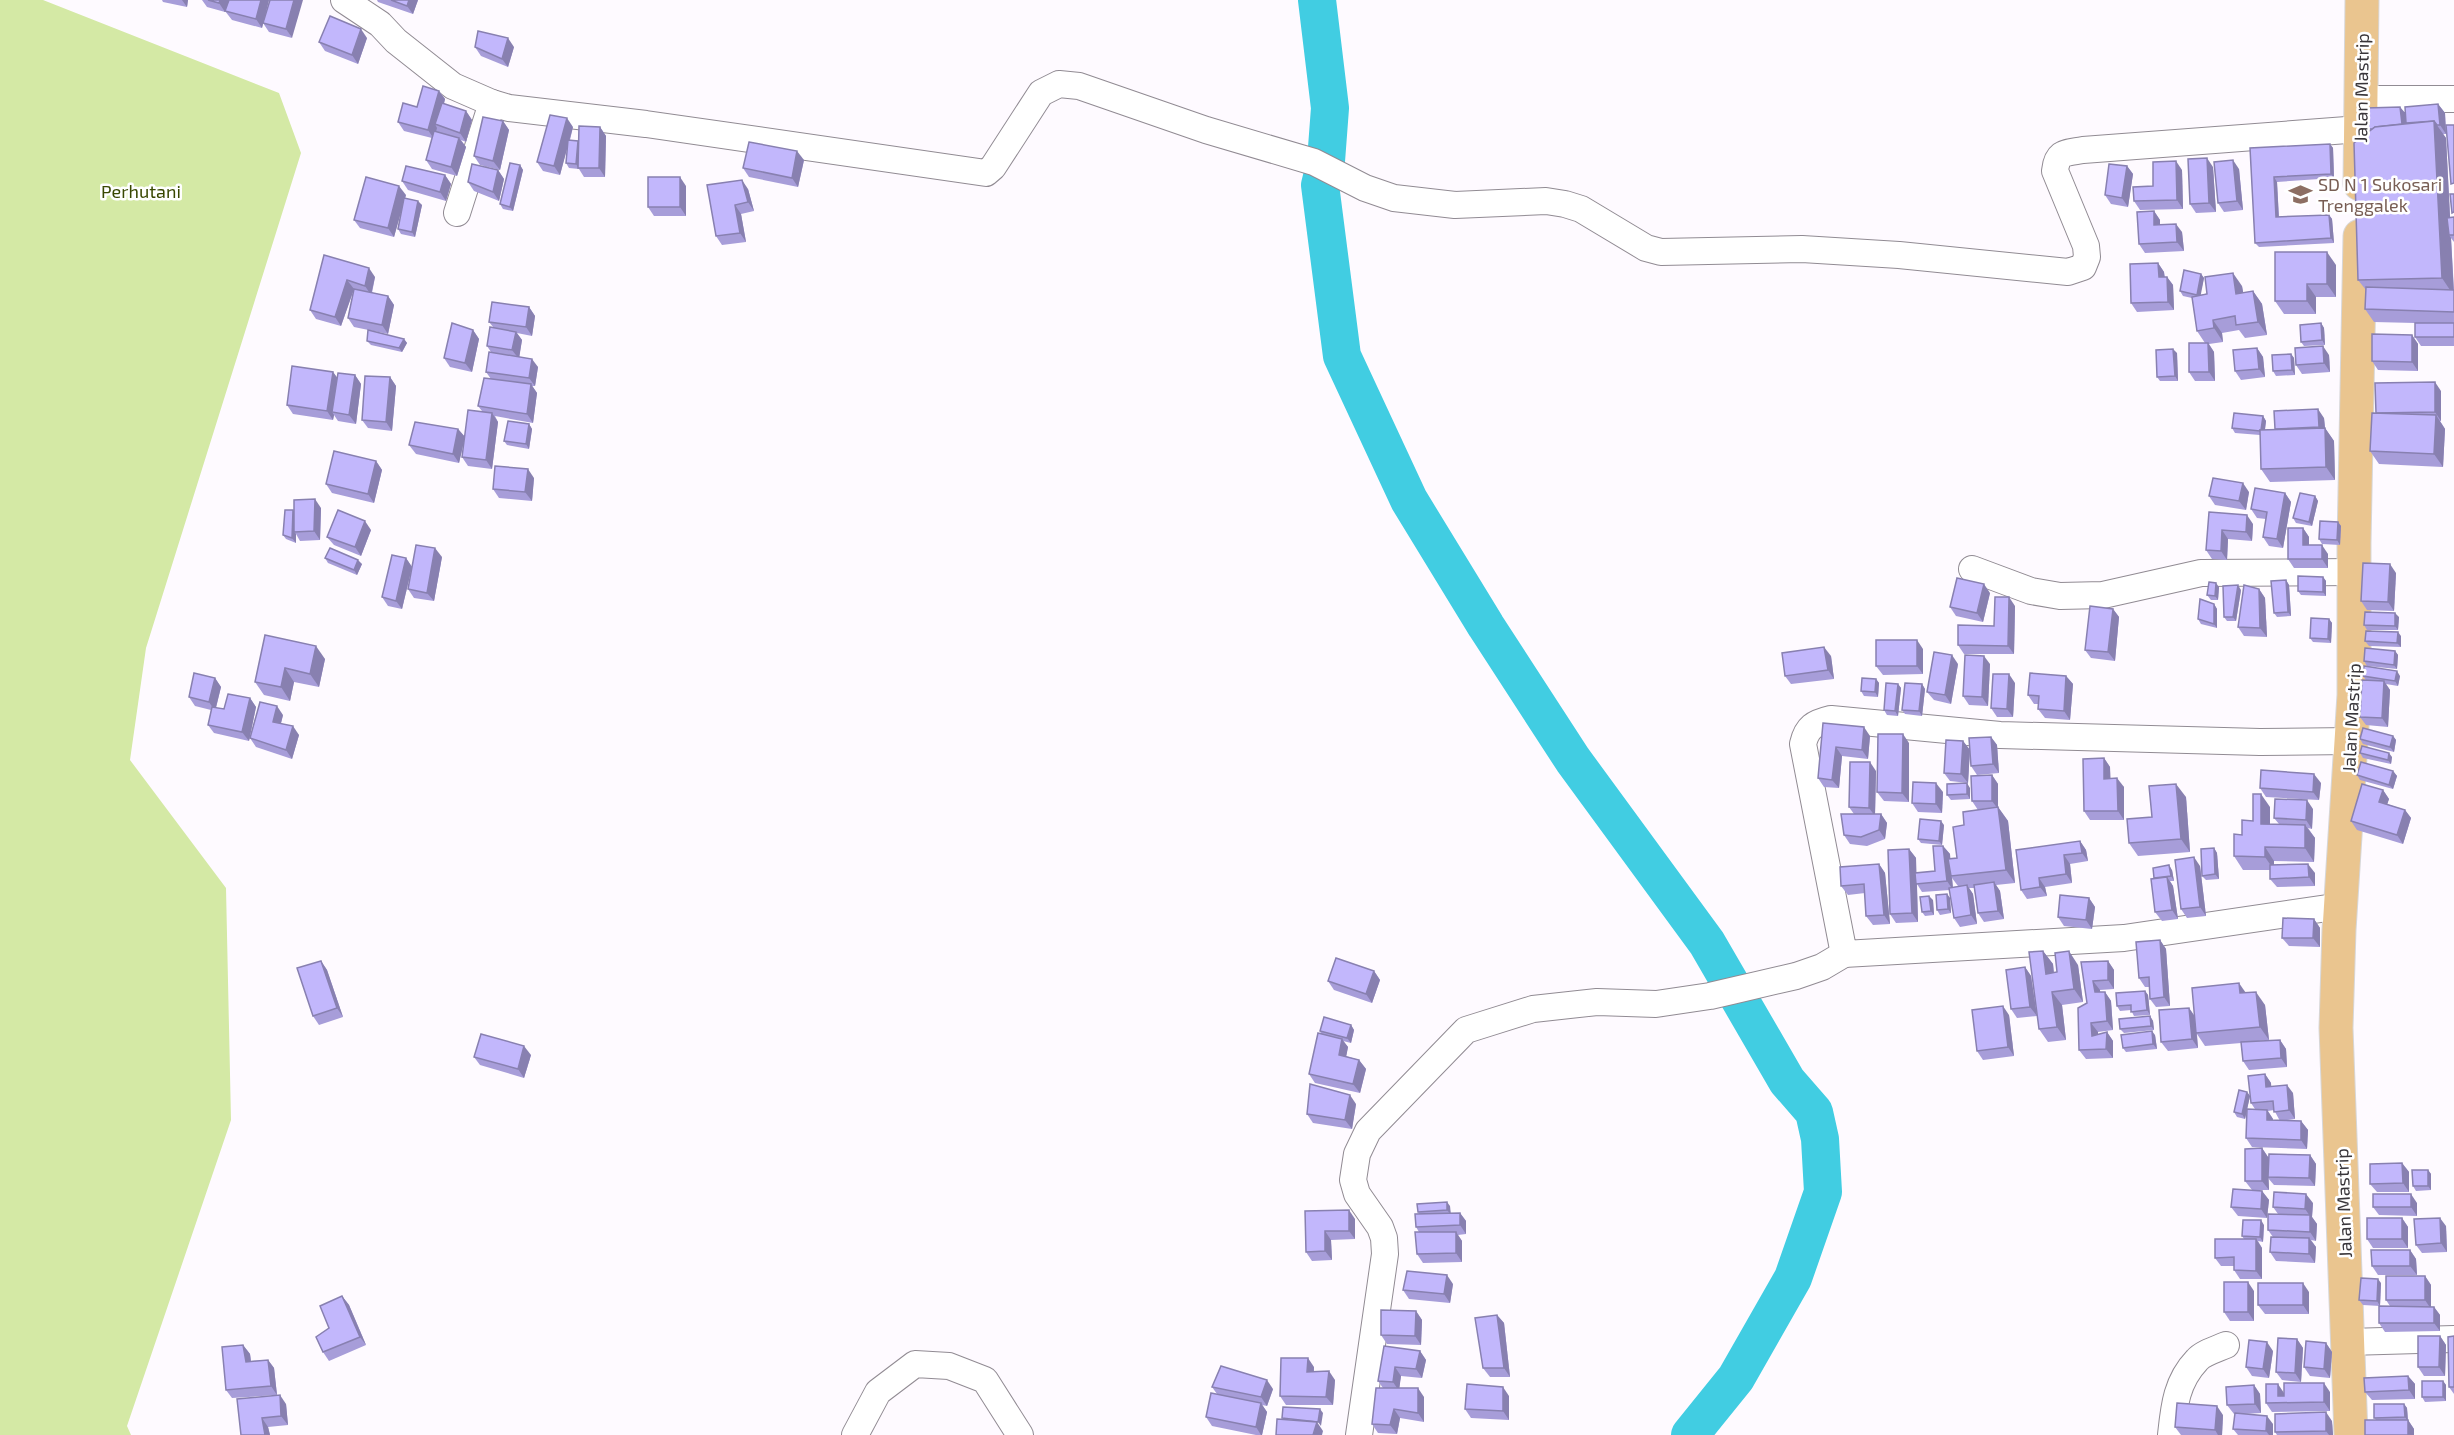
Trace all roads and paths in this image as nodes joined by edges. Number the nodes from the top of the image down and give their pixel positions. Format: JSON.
{"nodes":[{"id":1,"x":344,"y":0,"type":"edge"},
{"id":2,"x":2362,"y":0,"type":"edge"},
{"id":3,"x":2454,"y":99,"type":"edge"},
{"id":4,"x":492,"y":103,"type":"junction"},
{"id":5,"x":2361,"y":114,"type":"junction"},
{"id":6,"x":457,"y":213,"type":"dead end"},
{"id":7,"x":1972,"y":569,"type":"dead end"},
{"id":8,"x":2355,"y":572,"type":"junction"},
{"id":9,"x":2351,"y":741,"type":"junction"},
{"id":10,"x":2341,"y":906,"type":"junction"},
{"id":11,"x":1844,"y":954,"type":"junction"},
{"id":12,"x":2454,"y":1339,"type":"edge"},
{"id":13,"x":2348,"y":1342,"type":"junction"},
{"id":14,"x":2226,"y":1344,"type":"dead end"},
{"id":15,"x":855,"y":1435,"type":"edge"},
{"id":16,"x":1020,"y":1435,"type":"edge"},
{"id":17,"x":1359,"y":1435,"type":"edge"},
{"id":18,"x":2171,"y":1435,"type":"edge"},
{"id":19,"x":2351,"y":1435,"type":"edge"}],
"edges":[{"from":1,"to":4,"type":"street"},
{"from":2,"to":5,"type":"main road","name":"Jalan Mastrip"},
{"from":3,"to":5,"type":"street"},
{"from":4,"to":5,"type":"street"},
{"from":4,"to":6,"type":"street"},
{"from":5,"to":8,"type":"main road","name":"Jalan Mastrip"},
{"from":7,"to":8,"type":"street"},
{"from":8,"to":9,"type":"main road","name":"Jalan Mastrip"},
{"from":9,"to":10,"type":"main road","name":"Jalan Mastrip"},
{"from":9,"to":11,"type":"street"},
{"from":10,"to":11,"type":"street"},
{"from":10,"to":13,"type":"main road","name":"Jalan Mastrip"},
{"from":11,"to":17,"type":"street"},
{"from":12,"to":13,"type":"street"},
{"from":13,"to":19,"type":"main road","name":"Jalan Mastrip"},
{"from":14,"to":18,"type":"street"},
{"from":15,"to":16,"type":"street"}]}
